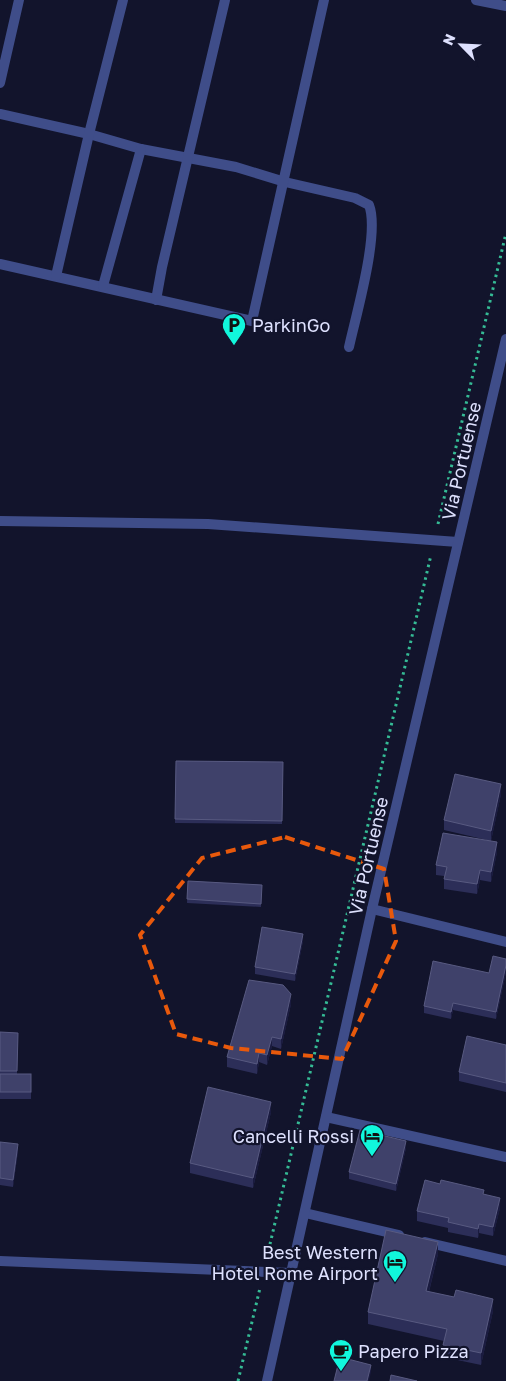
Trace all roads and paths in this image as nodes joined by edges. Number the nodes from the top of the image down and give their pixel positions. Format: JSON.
{"nodes":[{"id":1,"x":19,"y":0,"type":"edge"},
{"id":2,"x":123,"y":0,"type":"edge"},
{"id":3,"x":225,"y":0,"type":"edge"},
{"id":4,"x":324,"y":0,"type":"edge"},
{"id":5,"x":476,"y":0,"type":"edge"},
{"id":6,"x":506,"y":6,"type":"edge"},
{"id":7,"x":0,"y":84,"type":"edge"},
{"id":8,"x":0,"y":114,"type":"edge"},
{"id":9,"x":89,"y":134,"type":"junction"},
{"id":10,"x":141,"y":149,"type":"junction"},
{"id":11,"x":188,"y":159,"type":"junction"},
{"id":12,"x":284,"y":182,"type":"junction"},
{"id":13,"x":506,"y":233,"type":"edge"},
{"id":14,"x":0,"y":264,"type":"edge"},
{"id":15,"x":56,"y":276,"type":"junction"},
{"id":16,"x":103,"y":286,"type":"junction"},
{"id":17,"x":156,"y":300,"type":"junction"},
{"id":18,"x":506,"y":339,"type":"edge"},
{"id":19,"x":349,"y":347,"type":"dead end"},
{"id":20,"x":0,"y":521,"type":"edge"},
{"id":21,"x":434,"y":541,"type":"junction"},
{"id":22,"x":458,"y":542,"type":"junction"},
{"id":23,"x":372,"y":910,"type":"junction"},
{"id":24,"x":506,"y":942,"type":"edge"},
{"id":25,"x":326,"y":1117,"type":"junction"},
{"id":26,"x":506,"y":1157,"type":"edge"},
{"id":27,"x":305,"y":1213,"type":"junction"},
{"id":28,"x":0,"y":1261,"type":"edge"},
{"id":29,"x":506,"y":1261,"type":"edge"},
{"id":30,"x":263,"y":1272,"type":"junction"},
{"id":31,"x":291,"y":1273,"type":"junction"},
{"id":32,"x":238,"y":1381,"type":"edge"},
{"id":33,"x":267,"y":1381,"type":"edge"}],
"edges":[{"from":1,"to":7,"type":"street"},
{"from":2,"to":9,"type":"street"},
{"from":3,"to":11,"type":"street"},
{"from":4,"to":12,"type":"street"},
{"from":5,"to":6,"type":"street"},
{"from":8,"to":9,"type":"street"},
{"from":9,"to":10,"type":"street"},
{"from":9,"to":15,"type":"street"},
{"from":10,"to":11,"type":"street"},
{"from":10,"to":16,"type":"street"},
{"from":11,"to":12,"type":"street"},
{"from":11,"to":17,"type":"street"},
{"from":12,"to":17,"type":"street"},
{"from":12,"to":19,"type":"street"},
{"from":13,"to":21,"type":"path"},
{"from":14,"to":15,"type":"street"},
{"from":15,"to":16,"type":"street"},
{"from":16,"to":17,"type":"street"},
{"from":18,"to":22,"type":"street","name":"Via Portuense"},
{"from":20,"to":21,"type":"street"},
{"from":21,"to":22,"type":"street"},
{"from":21,"to":30,"type":"path"},
{"from":22,"to":23,"type":"street","name":"Via Portuense"},
{"from":23,"to":24,"type":"street"},
{"from":23,"to":25,"type":"street","name":"Via Portuense"},
{"from":25,"to":26,"type":"street"},
{"from":25,"to":27,"type":"street","name":"Via Portuense"},
{"from":27,"to":29,"type":"street"},
{"from":27,"to":31,"type":"street","name":"Via Portuense"},
{"from":28,"to":30,"type":"street"},
{"from":30,"to":31,"type":"street"},
{"from":30,"to":32,"type":"path"},
{"from":31,"to":33,"type":"street","name":"Via Portuense"}]}
